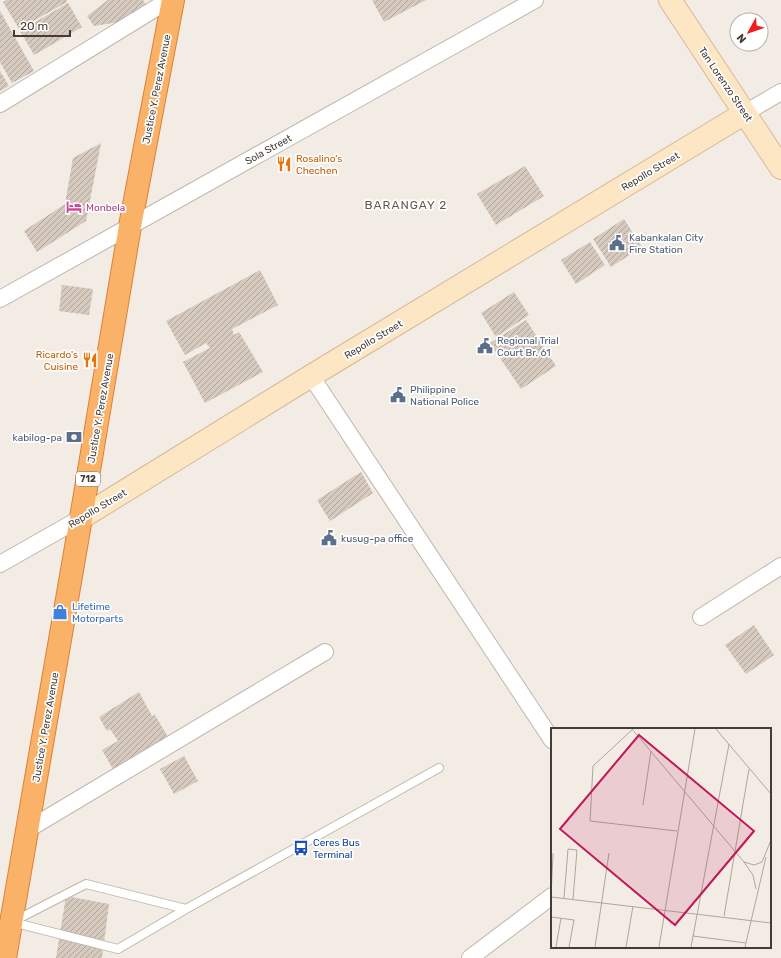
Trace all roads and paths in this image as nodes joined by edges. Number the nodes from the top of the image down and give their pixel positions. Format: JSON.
{"nodes":[{"id":1,"x":169,"y":0,"type":"edge"},
{"id":2,"x":173,"y":0,"type":"edge"},
{"id":3,"x":535,"y":0,"type":"edge"},
{"id":4,"x":670,"y":0,"type":"edge"},
{"id":5,"x":781,"y":92,"type":"edge"},
{"id":6,"x":0,"y":104,"type":"edge"},
{"id":7,"x":745,"y":113,"type":"junction"},
{"id":8,"x":781,"y":168,"type":"edge"},
{"id":9,"x":130,"y":226,"type":"junction"},
{"id":10,"x":0,"y":299,"type":"edge"},
{"id":11,"x":311,"y":376,"type":"junction"},
{"id":12,"x":81,"y":518,"type":"junction"},
{"id":13,"x":0,"y":564,"type":"edge"},
{"id":14,"x":781,"y":566,"type":"edge"},
{"id":15,"x":701,"y":617,"type":"dead end"},
{"id":16,"x":325,"y":652,"type":"dead end"},
{"id":17,"x":551,"y":738,"type":"edge"},
{"id":18,"x":439,"y":768,"type":"dead end"},
{"id":19,"x":27,"y":830,"type":"junction"},
{"id":20,"x":551,"y":897,"type":"edge"},
{"id":21,"x":186,"y":909,"type":"junction"},
{"id":22,"x":11,"y":922,"type":"junction"},
{"id":23,"x":5,"y":958,"type":"edge"},
{"id":24,"x":470,"y":958,"type":"edge"}],
"edges":[{"from":1,"to":6,"type":"street"},
{"from":2,"to":9,"type":"highway","name":"Justice Y. Perez Avenue","number":"712"},
{"from":3,"to":9,"type":"street","name":"Sola Street"},
{"from":4,"to":7,"type":"street","name":"Tan Lorenzo Street"},
{"from":5,"to":7,"type":"street"},
{"from":7,"to":8,"type":"street","name":"Tan Lorenzo Street"},
{"from":7,"to":11,"type":"street","name":"Repollo Street"},
{"from":9,"to":10,"type":"street","name":"Sola Street"},
{"from":9,"to":12,"type":"highway","name":"Justice Y. Perez Avenue","number":"712"},
{"from":11,"to":12,"type":"street","name":"Repollo Street"},
{"from":11,"to":17,"type":"street"},
{"from":12,"to":13,"type":"street","name":"Repollo Street"},
{"from":12,"to":19,"type":"highway","name":"Justice Y. Perez Avenue","number":"712"},
{"from":14,"to":15,"type":"street"},
{"from":16,"to":19,"type":"street"},
{"from":18,"to":21,"type":"lane"},
{"from":19,"to":22,"type":"highway","name":"Justice Y. Perez Avenue","number":"712"},
{"from":20,"to":24,"type":"street"},
{"from":21,"to":22,"type":"lane"},
{"from":21,"to":22,"type":"lane"},
{"from":22,"to":23,"type":"highway","name":"Justice Y. Perez Avenue","number":"712"}]}
